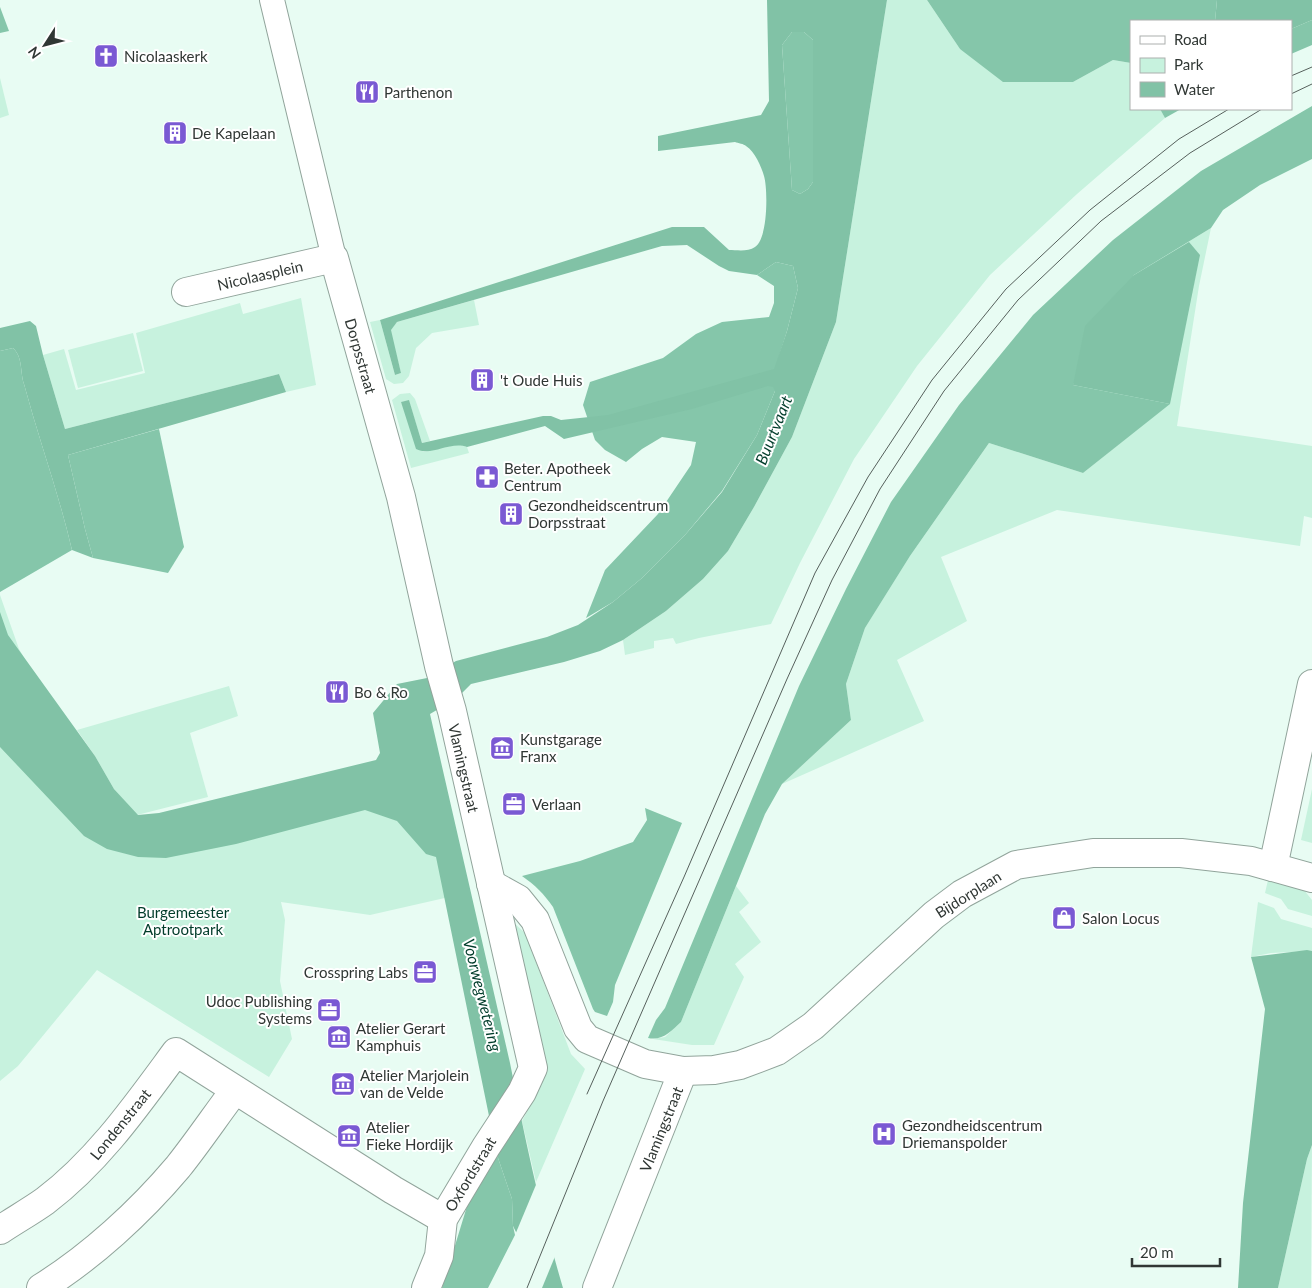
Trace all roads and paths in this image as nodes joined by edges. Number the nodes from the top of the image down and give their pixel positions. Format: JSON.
{"nodes":[{"id":1,"x":272,"y":0,"type":"edge"},
{"id":2,"x":334,"y":258,"type":"junction"},
{"id":3,"x":186,"y":292,"type":"dead end"},
{"id":4,"x":1312,"y":684,"type":"edge"},
{"id":5,"x":452,"y":711,"type":"joint"},
{"id":6,"x":1272,"y":868,"type":"junction"},
{"id":7,"x":1312,"y":878,"type":"edge"},
{"id":8,"x":491,"y":884,"type":"junction"},
{"id":9,"x":683,"y":1072,"type":"junction"},
{"id":10,"x":528,"y":1080,"type":"joint"},
{"id":11,"x":234,"y":1090,"type":"junction"},
{"id":12,"x":443,"y":1219,"type":"junction"},
{"id":13,"x":0,"y":1230,"type":"edge"},
{"id":14,"x":41,"y":1288,"type":"edge"},
{"id":15,"x":426,"y":1288,"type":"edge"},
{"id":16,"x":597,"y":1288,"type":"edge"}],
"edges":[{"from":1,"to":2,"type":"street","name":"Dorpsstraat"},
{"from":2,"to":3,"type":"street","name":"Nicolaasplein"},
{"from":2,"to":5,"type":"street","name":"Dorpsstraat"},
{"from":4,"to":6,"type":"street"},
{"from":5,"to":8,"type":"street","name":"Vlamingstraat"},
{"from":6,"to":7,"type":"street","name":"Bijdorplaan"},
{"from":6,"to":9,"type":"street","name":"Bijdorplaan"},
{"from":8,"to":9,"type":"street","name":"Vlamingstraat"},
{"from":8,"to":10,"type":"street","name":"Vlamingstraat"},
{"from":9,"to":16,"type":"street","name":"Vlamingstraat"},
{"from":10,"to":12,"type":"street","name":"Oxfordstraat"},
{"from":11,"to":12,"type":"street","name":"Londenstraat"},
{"from":11,"to":13,"type":"street","name":"Londenstraat"},
{"from":11,"to":14,"type":"street"},
{"from":12,"to":15,"type":"street","name":"Oxfordstraat"}]}
